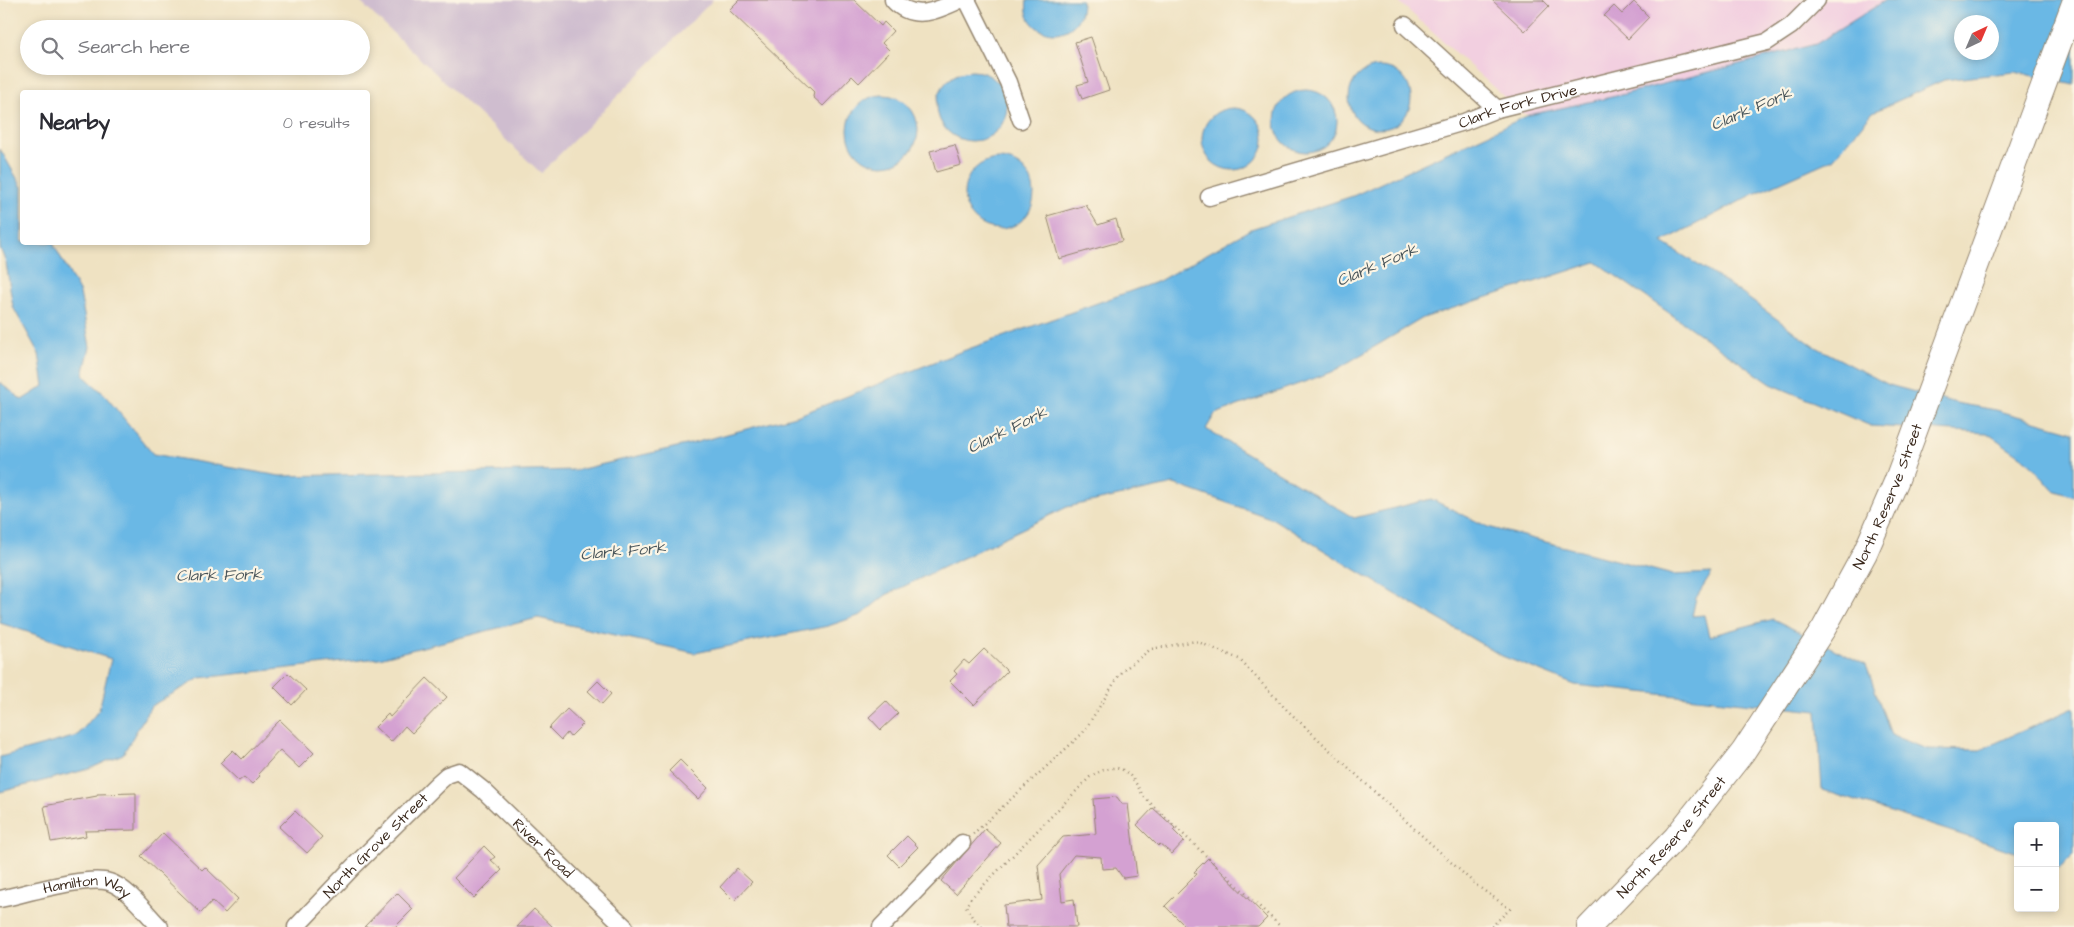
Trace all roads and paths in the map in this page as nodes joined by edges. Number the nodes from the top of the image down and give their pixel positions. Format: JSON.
{"nodes":[{"id":1,"x":892,"y":0,"type":"edge"},
{"id":2,"x":960,"y":0,"type":"edge"},
{"id":3,"x":967,"y":0,"type":"edge"},
{"id":4,"x":1816,"y":0,"type":"edge"},
{"id":5,"x":2074,"y":3,"type":"edge"},
{"id":6,"x":1405,"y":25,"type":"dead end"},
{"id":7,"x":1497,"y":109,"type":"junction"},
{"id":8,"x":1021,"y":120,"type":"dead end"},
{"id":9,"x":1209,"y":197,"type":"dead end"},
{"id":10,"x":459,"y":771,"type":"joint"},
{"id":11,"x":962,"y":843,"type":"joint"},
{"id":12,"x":0,"y":899,"type":"edge"},
{"id":13,"x":160,"y":927,"type":"edge"},
{"id":14,"x":296,"y":927,"type":"edge"},
{"id":15,"x":625,"y":927,"type":"edge"},
{"id":16,"x":881,"y":927,"type":"edge"},
{"id":17,"x":982,"y":927,"type":"edge"},
{"id":18,"x":1281,"y":927,"type":"edge"},
{"id":19,"x":1491,"y":927,"type":"edge"},
{"id":20,"x":1589,"y":927,"type":"edge"}],
"edges":[{"from":1,"to":2,"type":"street"},
{"from":3,"to":8,"type":"street"},
{"from":4,"to":7,"type":"street","name":"Clark Fork Drive"},
{"from":5,"to":20,"type":"highway","name":"North Reserve Street"},
{"from":6,"to":7,"type":"street"},
{"from":7,"to":9,"type":"street","name":"Clark Fork Drive"},
{"from":10,"to":14,"type":"street","name":"North Grove Street"},
{"from":10,"to":15,"type":"street","name":"River Road"},
{"from":11,"to":16,"type":"street"},
{"from":11,"to":19,"type":"path"},
{"from":12,"to":13,"type":"street","name":"Hamilton Way"},
{"from":17,"to":18,"type":"path"}]}
